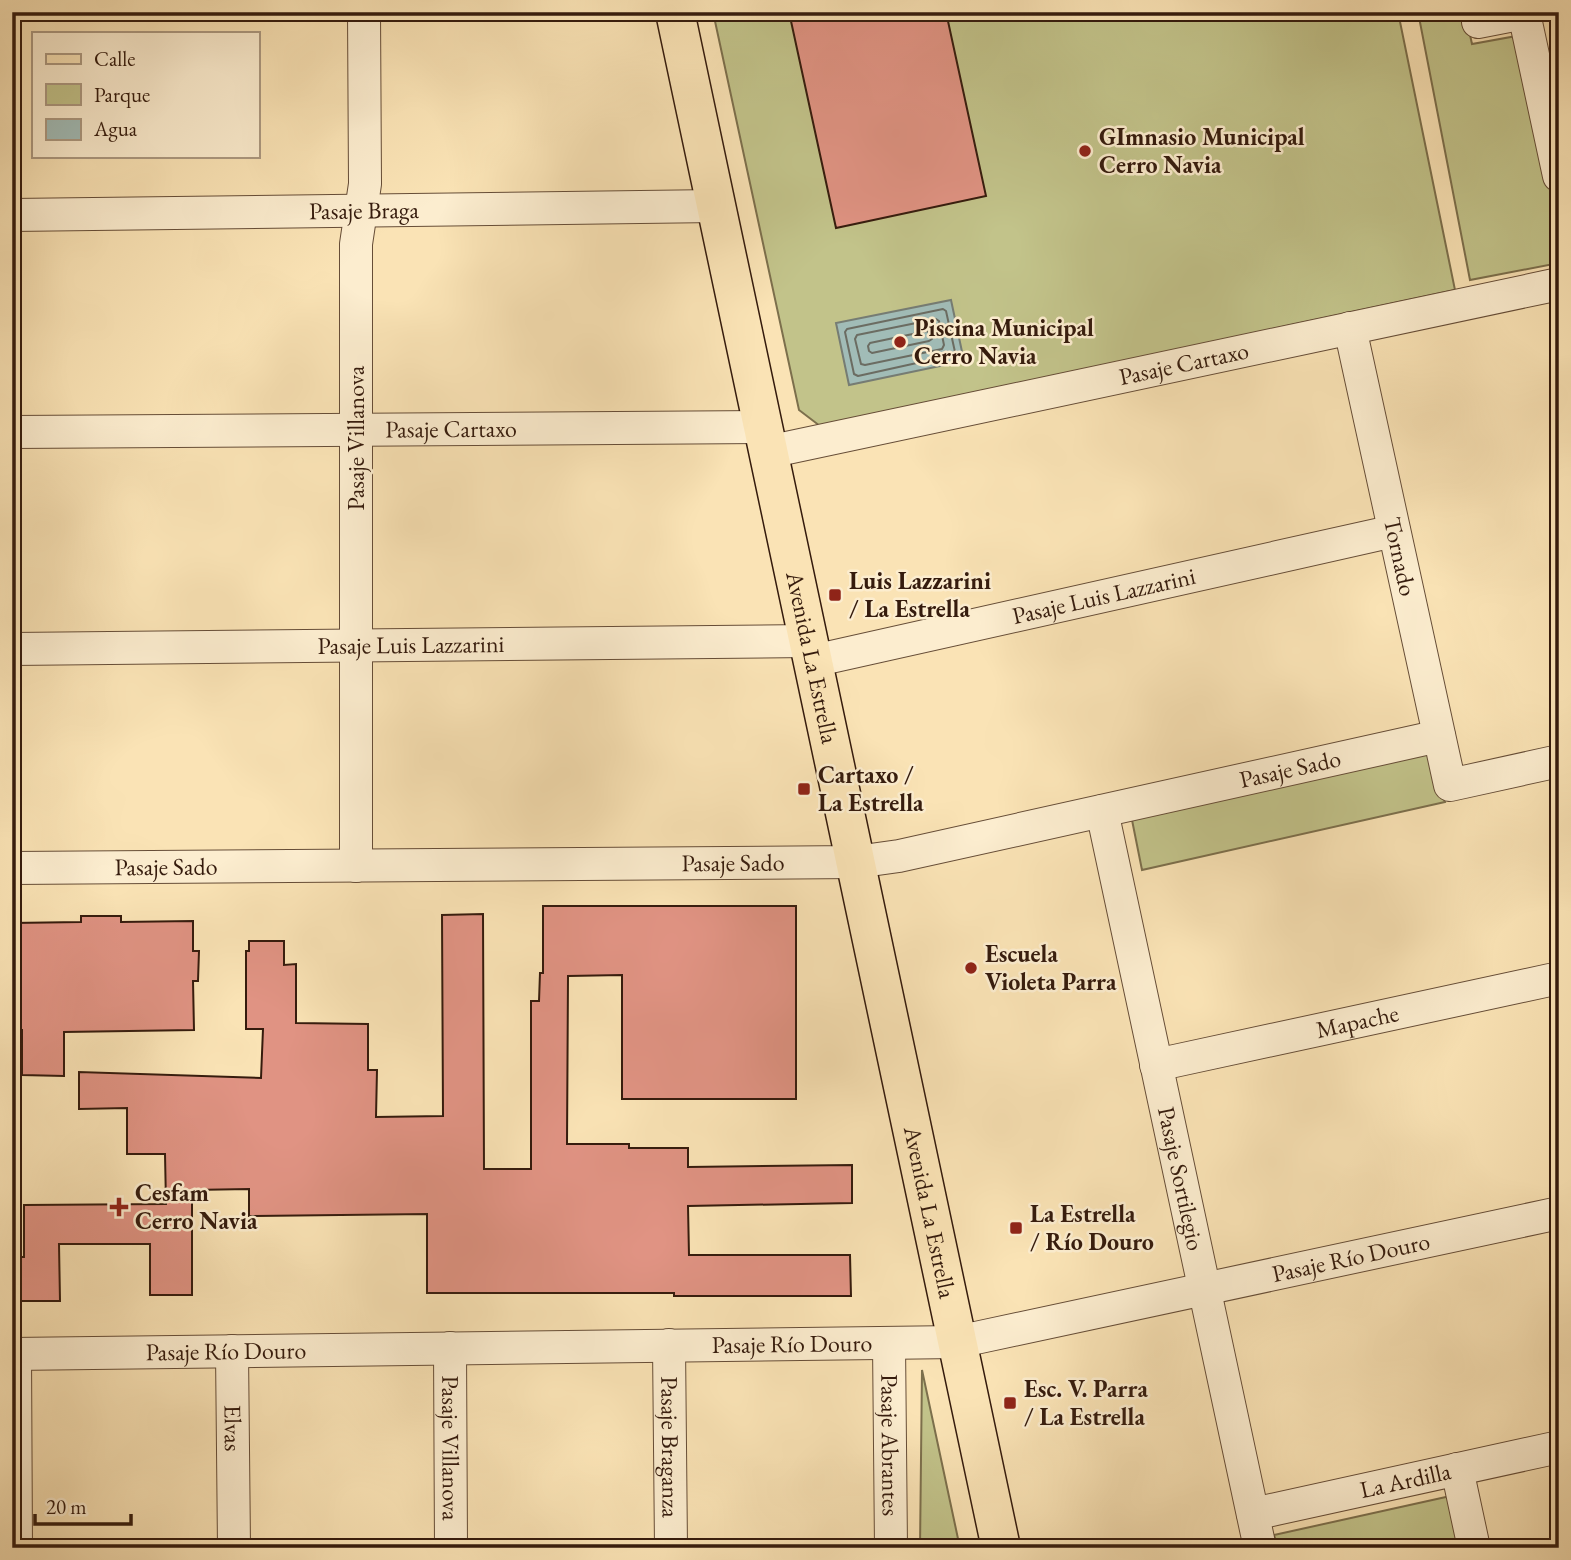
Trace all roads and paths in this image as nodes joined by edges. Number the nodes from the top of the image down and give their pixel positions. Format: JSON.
{"nodes":[{"id":1,"x":364,"y":12,"type":"edge"},
{"id":2,"x":675,"y":12,"type":"edge"},
{"id":3,"x":1526,"y":13,"type":"edge"},
{"id":4,"x":1478,"y":22,"type":"dead end"},
{"id":5,"x":1559,"y":176,"type":"edge"},
{"id":6,"x":716,"y":206,"type":"junction"},
{"id":7,"x":361,"y":211,"type":"junction"},
{"id":8,"x":12,"y":215,"type":"edge"},
{"id":9,"x":1559,"y":284,"type":"edge"},
{"id":10,"x":1350,"y":328,"type":"junction"},
{"id":11,"x":356,"y":430,"type":"junction"},
{"id":12,"x":12,"y":432,"type":"edge"},
{"id":13,"x":766,"y":439,"type":"junction"},
{"id":14,"x":1394,"y":531,"type":"junction"},
{"id":15,"x":356,"y":646,"type":"junction"},
{"id":16,"x":12,"y":649,"type":"edge"},
{"id":17,"x":811,"y":651,"type":"junction"},
{"id":18,"x":1439,"y":736,"type":"junction"},
{"id":19,"x":1559,"y":761,"type":"edge"},
{"id":20,"x":1102,"y":811,"type":"junction"},
{"id":21,"x":856,"y":862,"type":"junction"},
{"id":22,"x":356,"y":866,"type":"junction"},
{"id":23,"x":12,"y":868,"type":"edge"},
{"id":24,"x":1559,"y":978,"type":"edge"},
{"id":25,"x":1156,"y":1065,"type":"junction"},
{"id":26,"x":1559,"y":1213,"type":"edge"},
{"id":27,"x":1204,"y":1289,"type":"junction"},
{"id":28,"x":957,"y":1342,"type":"junction"},
{"id":29,"x":890,"y":1343,"type":"junction"},
{"id":30,"x":669,"y":1345,"type":"junction"},
{"id":31,"x":450,"y":1348,"type":"junction"},
{"id":32,"x":232,"y":1351,"type":"junction"},
{"id":33,"x":14,"y":1354,"type":"edge"},
{"id":34,"x":1559,"y":1447,"type":"edge"},
{"id":35,"x":1457,"y":1469,"type":"junction"},
{"id":36,"x":1253,"y":1514,"type":"junction"},
{"id":37,"x":16,"y":1548,"type":"edge"},
{"id":38,"x":234,"y":1548,"type":"edge"},
{"id":39,"x":451,"y":1548,"type":"edge"},
{"id":40,"x":671,"y":1548,"type":"edge"},
{"id":41,"x":891,"y":1548,"type":"edge"},
{"id":42,"x":1001,"y":1548,"type":"edge"},
{"id":43,"x":1260,"y":1548,"type":"edge"},
{"id":44,"x":1474,"y":1548,"type":"edge"}],
"edges":[{"from":1,"to":7,"type":"street","name":"Pasaje Villanova"},
{"from":2,"to":6,"type":"main road","name":"Avenida La Estrella"},
{"from":3,"to":4,"type":"street"},
{"from":3,"to":5,"type":"street"},
{"from":6,"to":7,"type":"street","name":"Pasaje Braga"},
{"from":6,"to":13,"type":"main road","name":"Avenida La Estrella"},
{"from":7,"to":8,"type":"street","name":"Pasaje Braga"},
{"from":7,"to":11,"type":"street","name":"Pasaje Villanova"},
{"from":9,"to":10,"type":"street","name":"Pasaje Cartaxo"},
{"from":10,"to":13,"type":"street","name":"Pasaje Cartaxo"},
{"from":10,"to":14,"type":"street","name":"Tornado"},
{"from":11,"to":12,"type":"street","name":"Pasaje Cartaxo"},
{"from":11,"to":13,"type":"street","name":"Pasaje Cartaxo"},
{"from":11,"to":15,"type":"street","name":"Pasaje Villanova"},
{"from":13,"to":17,"type":"main road","name":"Avenida La Estrella"},
{"from":14,"to":17,"type":"street","name":"Pasaje Luis Lazzarini"},
{"from":14,"to":18,"type":"street","name":"Tornado"},
{"from":15,"to":16,"type":"street","name":"Pasaje Luis Lazzarini"},
{"from":15,"to":17,"type":"street","name":"Pasaje Luis Lazzarini"},
{"from":15,"to":22,"type":"street","name":"Pasaje Villanova"},
{"from":17,"to":21,"type":"main road","name":"Avenida La Estrella"},
{"from":18,"to":19,"type":"street","name":"Tornado"},
{"from":18,"to":20,"type":"street","name":"Pasaje Sado"},
{"from":20,"to":21,"type":"street","name":"Pasaje Sado"},
{"from":20,"to":25,"type":"street","name":"Pasaje Sortilegio"},
{"from":21,"to":22,"type":"street","name":"Pasaje Sado"},
{"from":21,"to":28,"type":"main road","name":"Avenida La Estrella"},
{"from":22,"to":23,"type":"street","name":"Pasaje Sado"},
{"from":24,"to":25,"type":"street","name":"Mapache"},
{"from":25,"to":27,"type":"street","name":"Pasaje Sortilegio"},
{"from":26,"to":27,"type":"street","name":"Pasaje Río Douro"},
{"from":27,"to":28,"type":"street","name":"Pasaje Río Douro"},
{"from":27,"to":36,"type":"street","name":"Pasaje Sortilegio"},
{"from":28,"to":29,"type":"street","name":"Pasaje Río Douro"},
{"from":28,"to":42,"type":"main road","name":"Avenida La Estrella"},
{"from":29,"to":30,"type":"street","name":"Pasaje Río Douro"},
{"from":29,"to":41,"type":"street","name":"Pasaje Abrantes"},
{"from":30,"to":31,"type":"street","name":"Pasaje Río Douro"},
{"from":30,"to":40,"type":"street","name":"Pasaje Braganza"},
{"from":31,"to":32,"type":"street","name":"Pasaje Río Douro"},
{"from":31,"to":39,"type":"street","name":"Pasaje Villanova"},
{"from":32,"to":33,"type":"street","name":"Pasaje Río Douro"},
{"from":32,"to":38,"type":"street","name":"Elvas"},
{"from":33,"to":37,"type":"street"},
{"from":34,"to":35,"type":"street","name":"La Ardilla"},
{"from":35,"to":36,"type":"street","name":"La Ardilla"},
{"from":35,"to":44,"type":"street"},
{"from":36,"to":43,"type":"street","name":"Pasaje Sortilegio"}]}
